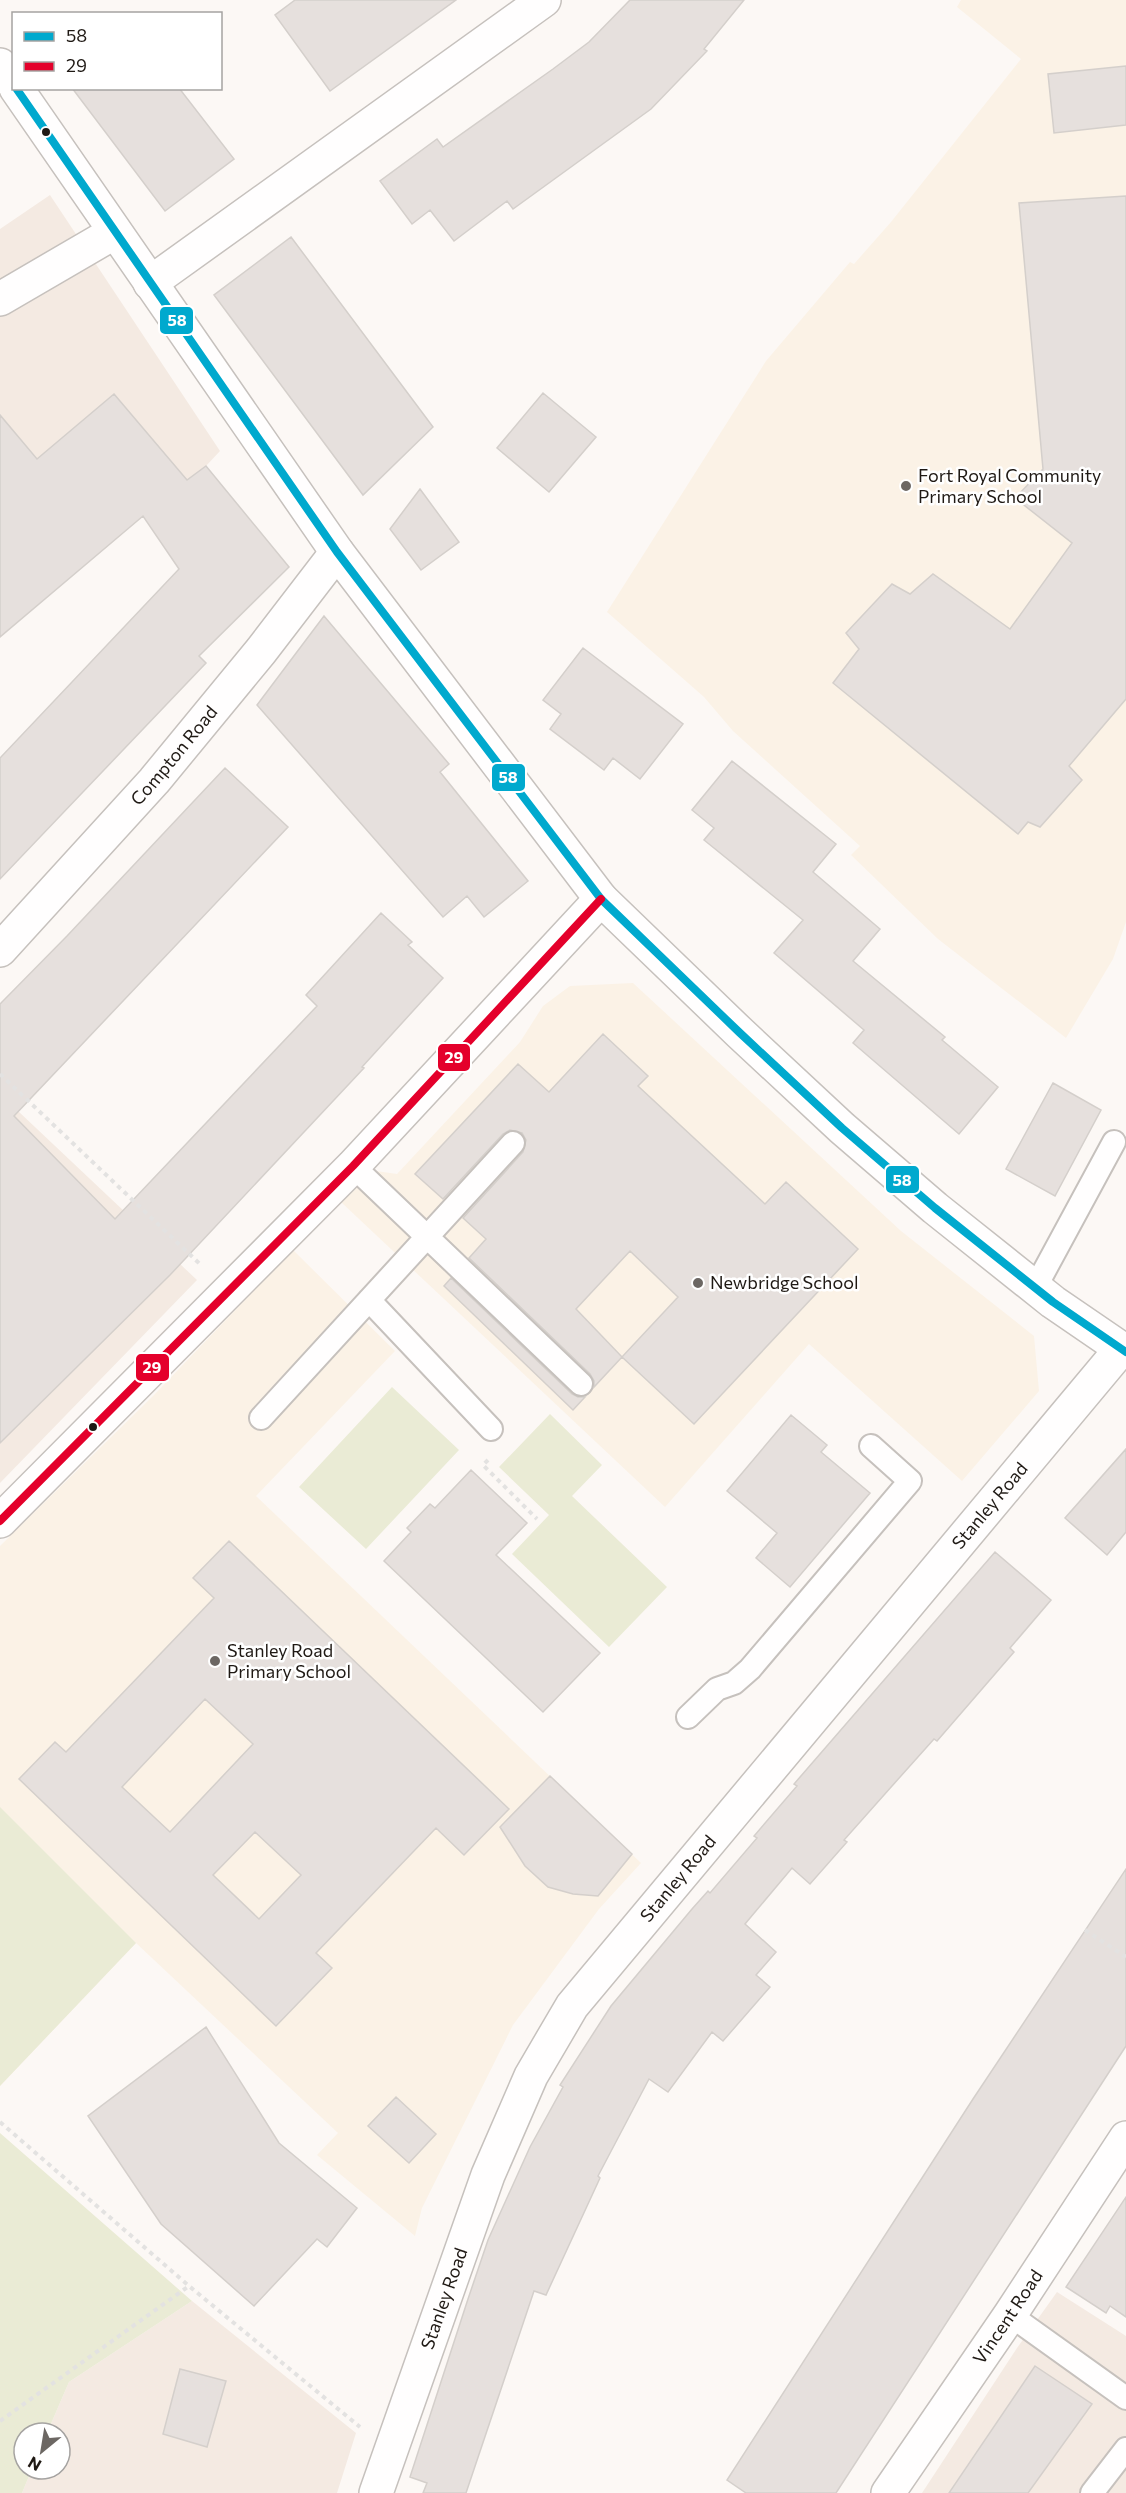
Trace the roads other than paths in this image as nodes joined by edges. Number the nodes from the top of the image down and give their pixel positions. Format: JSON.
{"nodes":[{"id":1,"x":544,"y":0,"type":"edge"},
{"id":2,"x":0,"y":64,"type":"edge"},
{"id":3,"x":12,"y":81,"type":"edge"},
{"id":4,"x":17,"y":90,"type":"edge"},
{"id":5,"x":115,"y":232,"type":"junction"},
{"id":6,"x":150,"y":284,"type":"junction"},
{"id":7,"x":0,"y":299,"type":"edge"},
{"id":8,"x":337,"y":552,"type":"junction"},
{"id":9,"x":601,"y":900,"type":"junction"},
{"id":10,"x":0,"y":950,"type":"edge"},
{"id":11,"x":1114,"y":1142,"type":"dead end"},
{"id":12,"x":513,"y":1143,"type":"dead end"},
{"id":13,"x":352,"y":1166,"type":"junction"},
{"id":14,"x":427,"y":1236,"type":"junction"},
{"id":15,"x":1035,"y":1288,"type":"junction"},
{"id":16,"x":369,"y":1300,"type":"junction"},
{"id":17,"x":1123,"y":1350,"type":"edge"},
{"id":18,"x":581,"y":1384,"type":"dead end"},
{"id":19,"x":261,"y":1418,"type":"dead end"},
{"id":20,"x":491,"y":1429,"type":"road end"},
{"id":21,"x":871,"y":1446,"type":"dead end"},
{"id":22,"x":0,"y":1521,"type":"edge"},
{"id":23,"x":688,"y":1717,"type":"dead end"},
{"id":24,"x":1126,"y":2138,"type":"edge"},
{"id":25,"x":1010,"y":2315,"type":"junction"},
{"id":26,"x":1126,"y":2398,"type":"edge"},
{"id":27,"x":1126,"y":2449,"type":"edge"},
{"id":28,"x":376,"y":2493,"type":"edge"},
{"id":29,"x":888,"y":2493,"type":"edge"},
{"id":30,"x":1092,"y":2493,"type":"edge"}],
"edges":[{"from":1,"to":6,"type":"street"},
{"from":2,"to":3,"type":"street"},
{"from":4,"to":5,"type":"street"},
{"from":5,"to":6,"type":"street"},
{"from":5,"to":7,"type":"street"},
{"from":6,"to":8,"type":"street"},
{"from":8,"to":9,"type":"street"},
{"from":8,"to":10,"type":"street","name":"Compton Road"},
{"from":9,"to":13,"type":"street"},
{"from":9,"to":15,"type":"street"},
{"from":11,"to":15,"type":"lane"},
{"from":12,"to":14,"type":"lane"},
{"from":13,"to":14,"type":"lane"},
{"from":13,"to":22,"type":"street"},
{"from":14,"to":16,"type":"lane"},
{"from":14,"to":18,"type":"lane"},
{"from":15,"to":17,"type":"street"},
{"from":16,"to":19,"type":"lane"},
{"from":16,"to":20,"type":"lane"},
{"from":17,"to":28,"type":"street","name":"Stanley Road"},
{"from":21,"to":23,"type":"lane"},
{"from":24,"to":25,"type":"street","name":"Vincent Road"},
{"from":25,"to":26,"type":"lane"},
{"from":25,"to":29,"type":"street","name":"Vincent Road"},
{"from":27,"to":30,"type":"lane"}]}
